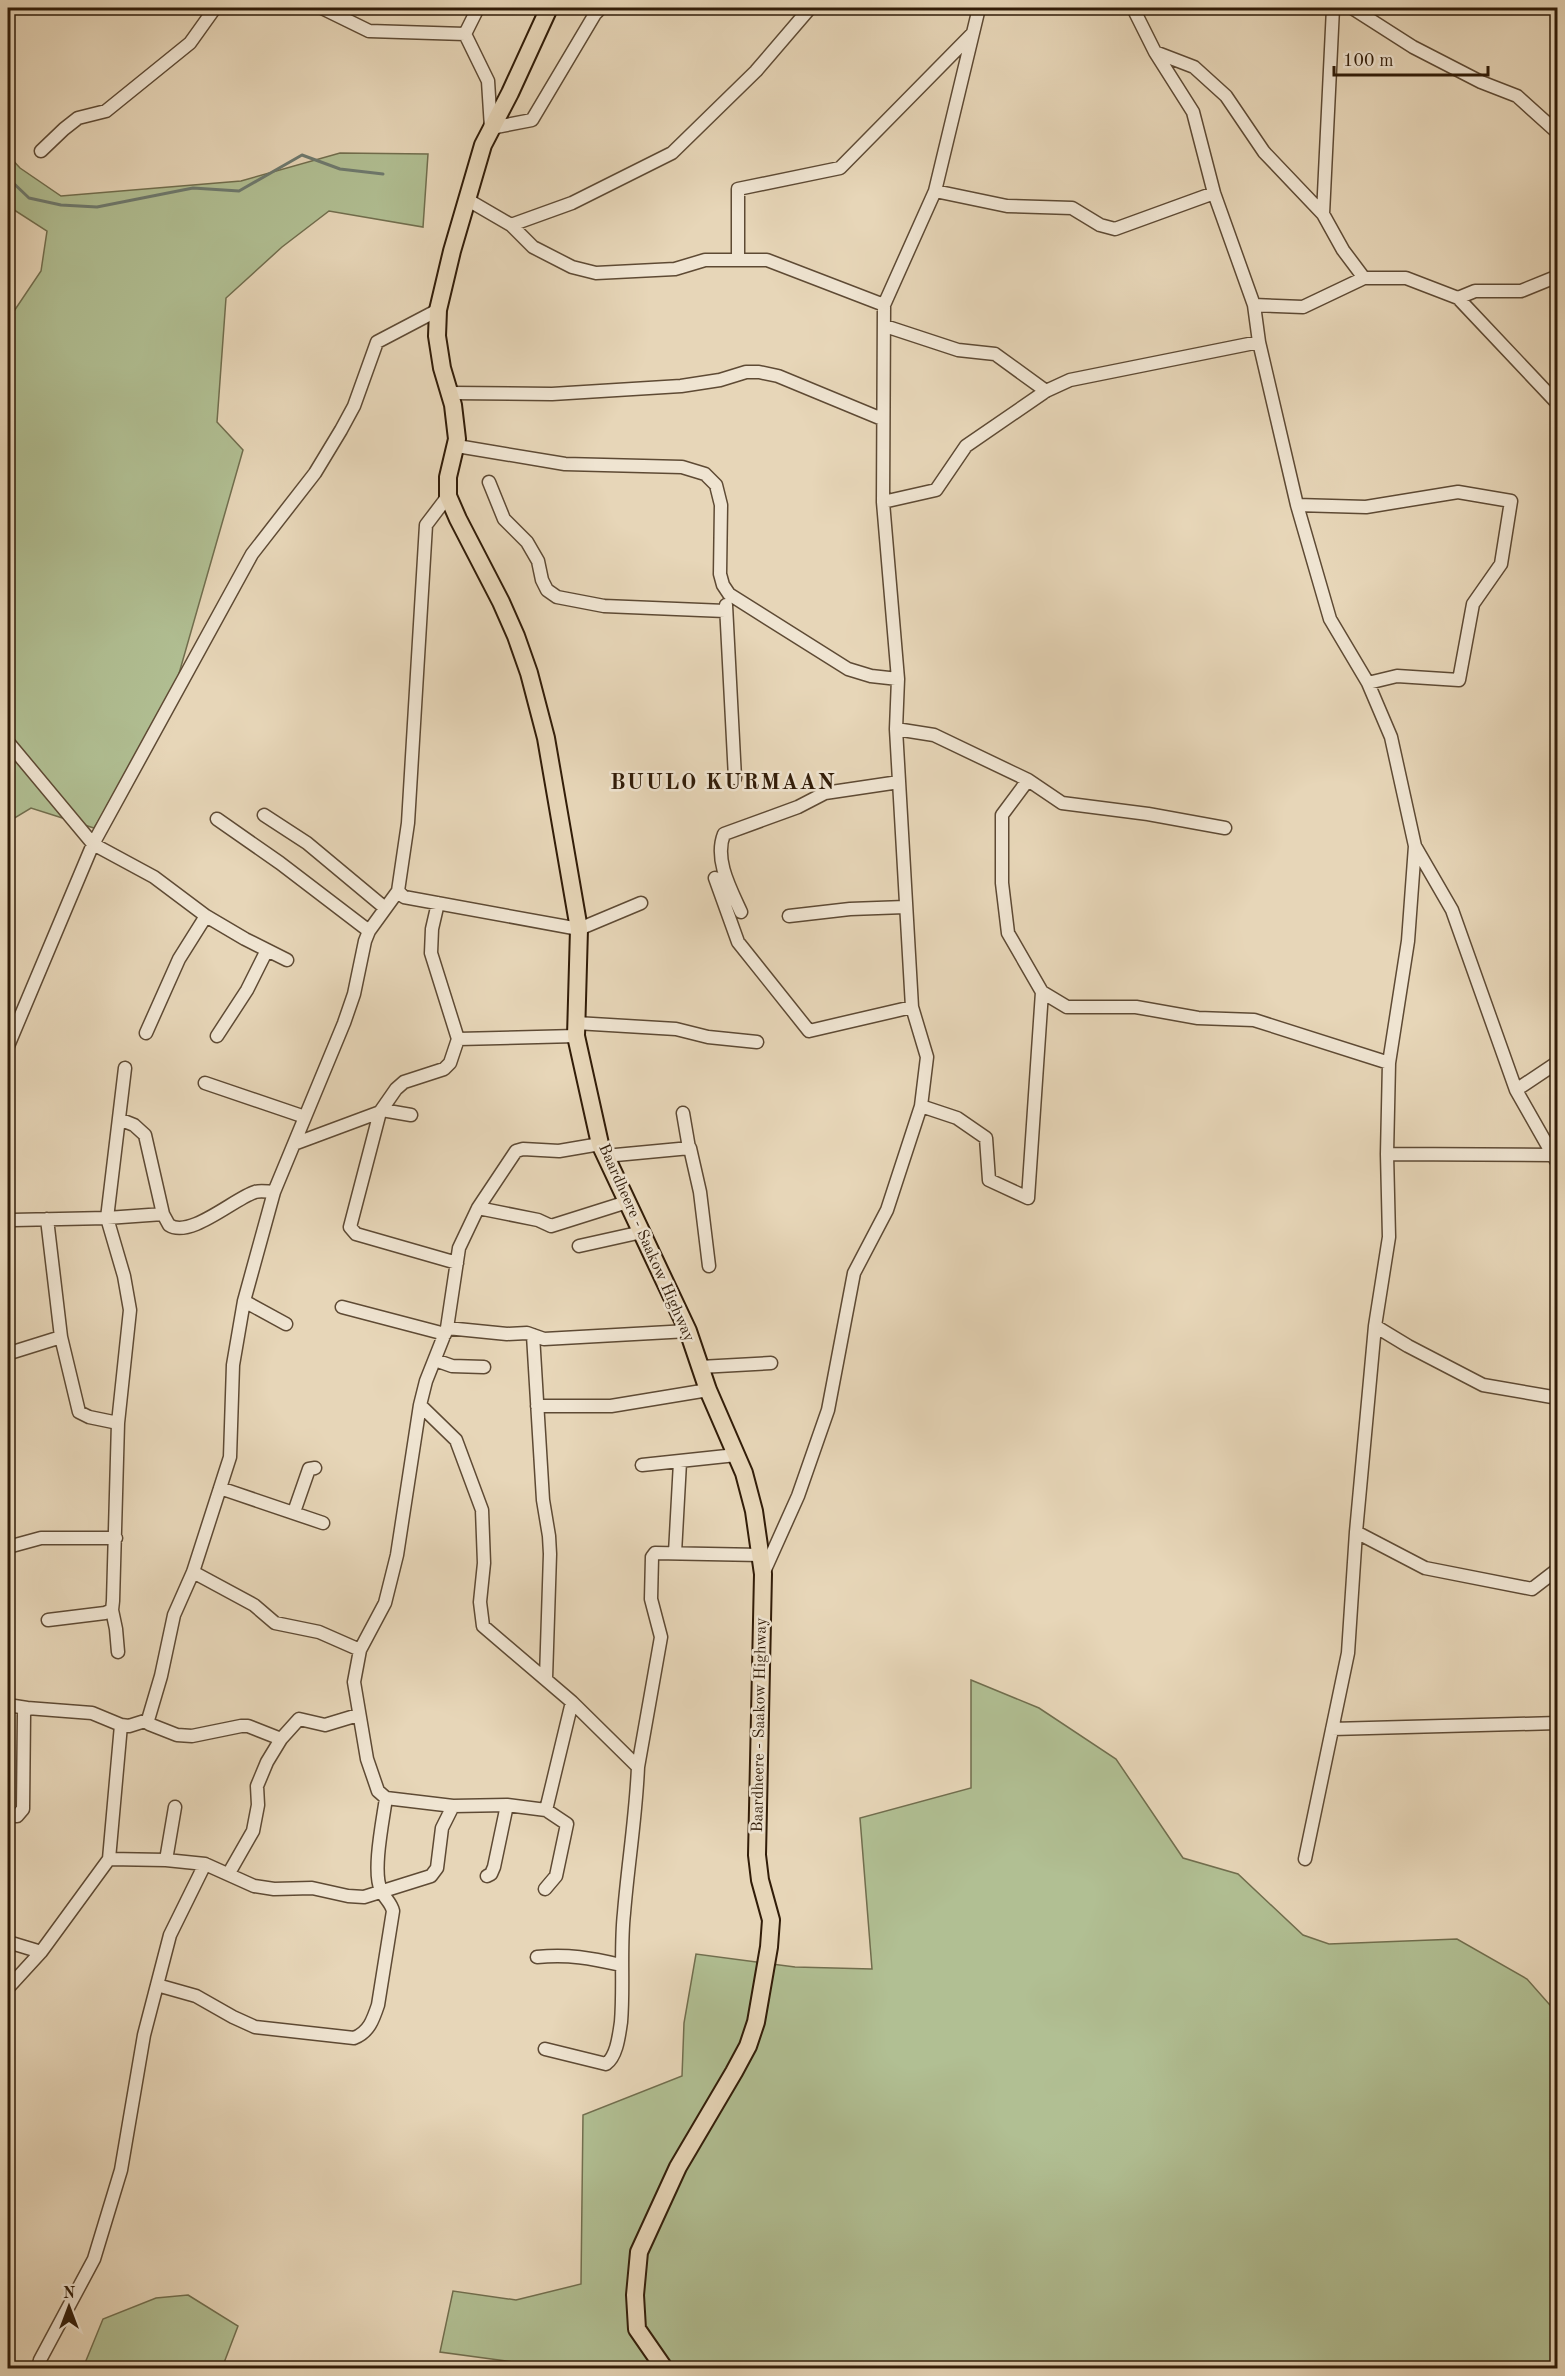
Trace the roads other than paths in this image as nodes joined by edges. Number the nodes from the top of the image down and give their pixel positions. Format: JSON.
{"nodes":[{"id":1,"x":215,"y":8,"type":"edge"},
{"id":2,"x":322,"y":8,"type":"edge"},
{"id":3,"x":478,"y":8,"type":"edge"},
{"id":4,"x":549,"y":8,"type":"edge"},
{"id":5,"x":601,"y":8,"type":"edge"},
{"id":6,"x":810,"y":8,"type":"edge"},
{"id":7,"x":979,"y":8,"type":"edge"},
{"id":8,"x":1133,"y":8,"type":"edge"},
{"id":9,"x":1333,"y":8,"type":"edge"},
{"id":10,"x":1352,"y":8,"type":"edge"},
{"id":11,"x":465,"y":34,"type":"junction"},
{"id":12,"x":972,"y":34,"type":"junction"},
{"id":13,"x":1155,"y":52,"type":"junction"},
{"id":14,"x":491,"y":128,"type":"junction"},
{"id":15,"x":1557,"y":133,"type":"edge"},
{"id":16,"x":41,"y":151,"type":"dead end"},
{"id":17,"x":935,"y":191,"type":"junction"},
{"id":18,"x":1214,"y":193,"type":"junction"},
{"id":19,"x":468,"y":200,"type":"junction"},
{"id":20,"x":1323,"y":214,"type":"junction"},
{"id":21,"x":511,"y":225,"type":"junction"},
{"id":22,"x":738,"y":259,"type":"junction"},
{"id":23,"x":1557,"y":276,"type":"edge"},
{"id":24,"x":1364,"y":278,"type":"junction"},
{"id":25,"x":1458,"y":298,"type":"junction"},
{"id":26,"x":884,"y":305,"type":"junction"},
{"id":27,"x":1254,"y":305,"type":"junction"},
{"id":28,"x":438,"y":310,"type":"junction"},
{"id":29,"x":885,"y":326,"type":"junction"},
{"id":30,"x":1259,"y":342,"type":"junction"},
{"id":31,"x":1046,"y":391,"type":"junction"},
{"id":32,"x":451,"y":393,"type":"junction"},
{"id":33,"x":1557,"y":404,"type":"edge"},
{"id":34,"x":882,"y":419,"type":"junction"},
{"id":35,"x":457,"y":446,"type":"junction"},
{"id":36,"x":489,"y":482,"type":"dead end"},
{"id":37,"x":448,"y":496,"type":"junction"},
{"id":38,"x":883,"y":502,"type":"junction"},
{"id":39,"x":1297,"y":505,"type":"junction"},
{"id":40,"x":729,"y":594,"type":"junction"},
{"id":41,"x":725,"y":611,"type":"junction"},
{"id":42,"x":898,"y":679,"type":"junction"},
{"id":43,"x":1368,"y":683,"type":"junction"},
{"id":44,"x":896,"y":729,"type":"junction"},
{"id":45,"x":8,"y":742,"type":"edge"},
{"id":46,"x":735,"y":778,"type":"dead end"},
{"id":47,"x":1028,"y":780,"type":"junction"},
{"id":48,"x":899,"y":782,"type":"junction"},
{"id":49,"x":264,"y":815,"type":"dead end"},
{"id":50,"x":217,"y":819,"type":"dead end"},
{"id":51,"x":1225,"y":828,"type":"dead end"},
{"id":52,"x":93,"y":844,"type":"junction"},
{"id":53,"x":1415,"y":846,"type":"junction"},
{"id":54,"x":715,"y":878,"type":"dead end"},
{"id":55,"x":398,"y":891,"type":"junction"},
{"id":56,"x":438,"y":903,"type":"junction"},
{"id":57,"x":641,"y":903,"type":"dead end"},
{"id":58,"x":905,"y":907,"type":"junction"},
{"id":59,"x":385,"y":908,"type":"junction"},
{"id":60,"x":741,"y":912,"type":"dead end"},
{"id":61,"x":206,"y":916,"type":"junction"},
{"id":62,"x":789,"y":916,"type":"dead end"},
{"id":63,"x":579,"y":929,"type":"junction"},
{"id":64,"x":369,"y":931,"type":"junction"},
{"id":65,"x":267,"y":950,"type":"junction"},
{"id":66,"x":287,"y":960,"type":"dead end"},
{"id":67,"x":1042,"y":992,"type":"junction"},
{"id":68,"x":912,"y":1007,"type":"junction"},
{"id":69,"x":11,"y":1024,"type":"edge"},
{"id":70,"x":576,"y":1029,"type":"junction"},
{"id":71,"x":146,"y":1033,"type":"dead end"},
{"id":72,"x":217,"y":1036,"type":"dead end"},
{"id":73,"x":458,"y":1039,"type":"junction"},
{"id":74,"x":757,"y":1042,"type":"dead end"},
{"id":75,"x":8,"y":1046,"type":"edge"},
{"id":76,"x":1557,"y":1062,"type":"edge"},
{"id":77,"x":1389,"y":1063,"type":"junction"},
{"id":78,"x":125,"y":1068,"type":"dead end"},
{"id":79,"x":205,"y":1083,"type":"dead end"},
{"id":80,"x":1516,"y":1090,"type":"junction"},
{"id":81,"x":921,"y":1106,"type":"junction"},
{"id":82,"x":381,"y":1111,"type":"junction"},
{"id":83,"x":683,"y":1113,"type":"dead end"},
{"id":84,"x":411,"y":1115,"type":"dead end"},
{"id":85,"x":305,"y":1117,"type":"junction"},
{"id":86,"x":119,"y":1119,"type":"junction"},
{"id":87,"x":294,"y":1144,"type":"junction"},
{"id":88,"x":689,"y":1148,"type":"junction"},
{"id":89,"x":603,"y":1150,"type":"junction"},
{"id":90,"x":1387,"y":1154,"type":"junction"},
{"id":91,"x":1555,"y":1160,"type":"edge"},
{"id":92,"x":274,"y":1192,"type":"junction"},
{"id":93,"x":627,"y":1202,"type":"junction"},
{"id":94,"x":478,"y":1208,"type":"junction"},
{"id":95,"x":163,"y":1214,"type":"junction"},
{"id":96,"x":8,"y":1217,"type":"edge"},
{"id":97,"x":107,"y":1218,"type":"junction"},
{"id":98,"x":47,"y":1219,"type":"junction"},
{"id":99,"x":642,"y":1232,"type":"junction"},
{"id":100,"x":579,"y":1246,"type":"dead end"},
{"id":101,"x":457,"y":1263,"type":"junction"},
{"id":102,"x":709,"y":1266,"type":"dead end"},
{"id":103,"x":244,"y":1301,"type":"junction"},
{"id":104,"x":342,"y":1307,"type":"dead end"},
{"id":105,"x":286,"y":1324,"type":"dead end"},
{"id":106,"x":1374,"y":1326,"type":"junction"},
{"id":107,"x":446,"y":1331,"type":"junction"},
{"id":108,"x":688,"y":1331,"type":"junction"},
{"id":109,"x":533,"y":1335,"type":"junction"},
{"id":110,"x":61,"y":1337,"type":"junction"},
{"id":111,"x":13,"y":1352,"type":"dead end"},
{"id":112,"x":435,"y":1360,"type":"junction"},
{"id":113,"x":771,"y":1363,"type":"dead end"},
{"id":114,"x":484,"y":1367,"type":"dead end"},
{"id":115,"x":700,"y":1367,"type":"junction"},
{"id":116,"x":708,"y":1390,"type":"junction"},
{"id":117,"x":1557,"y":1398,"type":"edge"},
{"id":118,"x":420,"y":1405,"type":"junction"},
{"id":119,"x":537,"y":1407,"type":"junction"},
{"id":120,"x":118,"y":1423,"type":"junction"},
{"id":121,"x":736,"y":1455,"type":"junction"},
{"id":122,"x":680,"y":1462,"type":"junction"},
{"id":123,"x":642,"y":1465,"type":"dead end"},
{"id":124,"x":315,"y":1468,"type":"dead end"},
{"id":125,"x":220,"y":1488,"type":"junction"},
{"id":126,"x":294,"y":1512,"type":"junction"},
{"id":127,"x":323,"y":1523,"type":"dead end"},
{"id":128,"x":1356,"y":1532,"type":"junction"},
{"id":129,"x":116,"y":1538,"type":"junction"},
{"id":130,"x":8,"y":1547,"type":"edge"},
{"id":131,"x":675,"y":1554,"type":"junction"},
{"id":132,"x":761,"y":1555,"type":"junction"},
{"id":133,"x":1557,"y":1569,"type":"edge"},
{"id":134,"x":193,"y":1572,"type":"junction"},
{"id":135,"x":763,"y":1574,"type":"junction"},
{"id":136,"x":112,"y":1610,"type":"junction"},
{"id":137,"x":48,"y":1620,"type":"dead end"},
{"id":138,"x":360,"y":1650,"type":"junction"},
{"id":139,"x":118,"y":1652,"type":"dead end"},
{"id":140,"x":546,"y":1678,"type":"junction"},
{"id":141,"x":572,"y":1702,"type":"junction"},
{"id":142,"x":8,"y":1705,"type":"edge"},
{"id":143,"x":27,"y":1708,"type":"junction"},
{"id":144,"x":358,"y":1715,"type":"junction"},
{"id":145,"x":148,"y":1720,"type":"junction"},
{"id":146,"x":1557,"y":1723,"type":"edge"},
{"id":147,"x":121,"y":1725,"type":"junction"},
{"id":148,"x":1332,"y":1729,"type":"junction"},
{"id":149,"x":282,"y":1739,"type":"junction"},
{"id":150,"x":638,"y":1767,"type":"junction"},
{"id":151,"x":386,"y":1798,"type":"junction"},
{"id":152,"x":507,"y":1805,"type":"junction"},
{"id":153,"x":453,"y":1806,"type":"junction"},
{"id":154,"x":176,"y":1807,"type":"dead end"},
{"id":155,"x":546,"y":1810,"type":"junction"},
{"id":156,"x":8,"y":1815,"type":"edge"},
{"id":157,"x":109,"y":1859,"type":"junction"},
{"id":158,"x":1305,"y":1859,"type":"dead end"},
{"id":159,"x":166,"y":1860,"type":"junction"},
{"id":160,"x":205,"y":1864,"type":"junction"},
{"id":161,"x":229,"y":1873,"type":"junction"},
{"id":162,"x":487,"y":1876,"type":"dead end"},
{"id":163,"x":381,"y":1890,"type":"junction"},
{"id":164,"x":545,"y":1890,"type":"dead end"},
{"id":165,"x":8,"y":1942,"type":"edge"},
{"id":166,"x":41,"y":1952,"type":"junction"},
{"id":167,"x":537,"y":1957,"type":"dead end"},
{"id":168,"x":621,"y":1965,"type":"junction"},
{"id":169,"x":157,"y":1985,"type":"junction"},
{"id":170,"x":8,"y":1988,"type":"edge"},
{"id":171,"x":545,"y":2049,"type":"dead end"},
{"id":172,"x":38,"y":2368,"type":"edge"},
{"id":173,"x":664,"y":2368,"type":"edge"}],
"edges":[{"from":1,"to":16,"type":"street"},
{"from":2,"to":11,"type":"street"},
{"from":3,"to":11,"type":"street"},
{"from":4,"to":14,"type":"main road"},
{"from":5,"to":14,"type":"street"},
{"from":6,"to":21,"type":"street"},
{"from":7,"to":12,"type":"street"},
{"from":8,"to":13,"type":"street"},
{"from":9,"to":20,"type":"street"},
{"from":10,"to":15,"type":"street"},
{"from":11,"to":14,"type":"street"},
{"from":12,"to":17,"type":"street"},
{"from":12,"to":22,"type":"street"},
{"from":13,"to":18,"type":"street"},
{"from":13,"to":20,"type":"street"},
{"from":14,"to":19,"type":"main road"},
{"from":17,"to":18,"type":"street"},
{"from":17,"to":26,"type":"street"},
{"from":18,"to":27,"type":"street"},
{"from":19,"to":21,"type":"street"},
{"from":19,"to":28,"type":"main road"},
{"from":20,"to":24,"type":"street"},
{"from":21,"to":22,"type":"street"},
{"from":22,"to":26,"type":"street"},
{"from":23,"to":25,"type":"street"},
{"from":24,"to":25,"type":"street"},
{"from":24,"to":27,"type":"street"},
{"from":25,"to":33,"type":"street"},
{"from":26,"to":29,"type":"street"},
{"from":27,"to":30,"type":"street"},
{"from":28,"to":32,"type":"main road"},
{"from":28,"to":52,"type":"street"},
{"from":29,"to":31,"type":"street"},
{"from":29,"to":34,"type":"street"},
{"from":30,"to":31,"type":"street"},
{"from":30,"to":39,"type":"street"},
{"from":31,"to":38,"type":"street"},
{"from":32,"to":34,"type":"street"},
{"from":32,"to":35,"type":"main road"},
{"from":34,"to":38,"type":"street"},
{"from":35,"to":37,"type":"main road"},
{"from":35,"to":40,"type":"street"},
{"from":36,"to":41,"type":"street"},
{"from":37,"to":55,"type":"street"},
{"from":37,"to":63,"type":"main road","name":"Baardheere - Saakow Highway"},
{"from":38,"to":42,"type":"street"},
{"from":39,"to":43,"type":"street"},
{"from":39,"to":43,"type":"street"},
{"from":40,"to":41,"type":"street"},
{"from":40,"to":42,"type":"street"},
{"from":41,"to":46,"type":"street"},
{"from":42,"to":44,"type":"street"},
{"from":43,"to":53,"type":"street"},
{"from":44,"to":47,"type":"street"},
{"from":44,"to":48,"type":"street"},
{"from":45,"to":52,"type":"street"},
{"from":47,"to":51,"type":"street"},
{"from":47,"to":67,"type":"street"},
{"from":48,"to":58,"type":"street"},
{"from":48,"to":60,"type":"street"},
{"from":49,"to":59,"type":"street"},
{"from":50,"to":64,"type":"street"},
{"from":52,"to":61,"type":"street"},
{"from":52,"to":69,"type":"street"},
{"from":53,"to":77,"type":"street"},
{"from":53,"to":80,"type":"street"},
{"from":54,"to":68,"type":"street"},
{"from":55,"to":56,"type":"street"},
{"from":55,"to":59,"type":"street"},
{"from":56,"to":63,"type":"street"},
{"from":56,"to":73,"type":"street"},
{"from":57,"to":63,"type":"street"},
{"from":58,"to":62,"type":"street"},
{"from":58,"to":68,"type":"street"},
{"from":59,"to":64,"type":"street"},
{"from":61,"to":65,"type":"street"},
{"from":61,"to":71,"type":"street"},
{"from":63,"to":70,"type":"main road","name":"Baardheere - Saakow Highway"},
{"from":64,"to":85,"type":"street"},
{"from":65,"to":66,"type":"street"},
{"from":65,"to":72,"type":"street"},
{"from":67,"to":77,"type":"street"},
{"from":67,"to":81,"type":"street"},
{"from":68,"to":81,"type":"street"},
{"from":69,"to":75,"type":"street"},
{"from":70,"to":73,"type":"street"},
{"from":70,"to":74,"type":"street"},
{"from":70,"to":89,"type":"main road","name":"Baardheere - Saakow Highway"},
{"from":73,"to":82,"type":"street"},
{"from":76,"to":80,"type":"street"},
{"from":77,"to":90,"type":"street"},
{"from":78,"to":86,"type":"street"},
{"from":79,"to":85,"type":"street"},
{"from":80,"to":91,"type":"street"},
{"from":81,"to":135,"type":"street"},
{"from":82,"to":84,"type":"street"},
{"from":82,"to":87,"type":"street"},
{"from":82,"to":101,"type":"street"},
{"from":83,"to":88,"type":"street"},
{"from":85,"to":87,"type":"street"},
{"from":86,"to":95,"type":"street"},
{"from":86,"to":97,"type":"street"},
{"from":87,"to":92,"type":"street"},
{"from":88,"to":89,"type":"street"},
{"from":88,"to":102,"type":"street"},
{"from":89,"to":93,"type":"main road","name":"Baardheere - Saakow Highway"},
{"from":89,"to":94,"type":"street"},
{"from":90,"to":91,"type":"street"},
{"from":90,"to":106,"type":"street"},
{"from":92,"to":95,"type":"street"},
{"from":92,"to":103,"type":"street"},
{"from":93,"to":94,"type":"street"},
{"from":93,"to":99,"type":"main road","name":"Baardheere - Saakow Highway"},
{"from":94,"to":101,"type":"street"},
{"from":95,"to":97,"type":"street"},
{"from":96,"to":98,"type":"street"},
{"from":97,"to":98,"type":"street"},
{"from":97,"to":120,"type":"street"},
{"from":98,"to":110,"type":"street"},
{"from":99,"to":100,"type":"street"},
{"from":99,"to":108,"type":"main road","name":"Baardheere - Saakow Highway"},
{"from":101,"to":107,"type":"street"},
{"from":103,"to":105,"type":"street"},
{"from":103,"to":125,"type":"street"},
{"from":104,"to":107,"type":"street"},
{"from":106,"to":117,"type":"street"},
{"from":106,"to":128,"type":"street"},
{"from":107,"to":109,"type":"street"},
{"from":107,"to":112,"type":"street"},
{"from":108,"to":109,"type":"street"},
{"from":108,"to":115,"type":"main road","name":"Baardheere - Saakow Highway"},
{"from":109,"to":119,"type":"street"},
{"from":110,"to":111,"type":"street"},
{"from":110,"to":120,"type":"street"},
{"from":112,"to":114,"type":"street"},
{"from":112,"to":118,"type":"street"},
{"from":113,"to":115,"type":"street"},
{"from":115,"to":116,"type":"main road","name":"Baardheere - Saakow Highway"},
{"from":116,"to":119,"type":"street"},
{"from":116,"to":121,"type":"main road","name":"Baardheere - Saakow Highway"},
{"from":118,"to":138,"type":"street"},
{"from":118,"to":140,"type":"street"},
{"from":119,"to":140,"type":"street"},
{"from":120,"to":129,"type":"street"},
{"from":121,"to":122,"type":"street"},
{"from":121,"to":132,"type":"main road","name":"Baardheere - Saakow Highway"},
{"from":122,"to":123,"type":"street"},
{"from":122,"to":131,"type":"street"},
{"from":124,"to":126,"type":"street"},
{"from":125,"to":126,"type":"street"},
{"from":125,"to":134,"type":"street"},
{"from":126,"to":127,"type":"street"},
{"from":128,"to":133,"type":"street"},
{"from":128,"to":148,"type":"street"},
{"from":129,"to":130,"type":"street"},
{"from":129,"to":136,"type":"street"},
{"from":131,"to":132,"type":"street"},
{"from":131,"to":150,"type":"street"},
{"from":132,"to":135,"type":"main road","name":"Baardheere - Saakow Highway"},
{"from":134,"to":138,"type":"street"},
{"from":134,"to":145,"type":"street"},
{"from":135,"to":173,"type":"main road","name":"Baardheere - Saakow Highway"},
{"from":136,"to":137,"type":"street"},
{"from":136,"to":139,"type":"street"},
{"from":138,"to":144,"type":"street"},
{"from":140,"to":141,"type":"street"},
{"from":141,"to":150,"type":"street"},
{"from":141,"to":155,"type":"street"},
{"from":142,"to":143,"type":"street"},
{"from":143,"to":147,"type":"street"},
{"from":143,"to":156,"type":"street"},
{"from":144,"to":149,"type":"street"},
{"from":144,"to":151,"type":"street"},
{"from":145,"to":147,"type":"street"},
{"from":145,"to":149,"type":"street"},
{"from":146,"to":148,"type":"street"},
{"from":147,"to":157,"type":"street"},
{"from":148,"to":158,"type":"street"},
{"from":149,"to":161,"type":"street"},
{"from":150,"to":168,"type":"street"},
{"from":151,"to":153,"type":"street"},
{"from":151,"to":163,"type":"street"},
{"from":152,"to":153,"type":"street"},
{"from":152,"to":155,"type":"street"},
{"from":152,"to":162,"type":"street"},
{"from":153,"to":163,"type":"street"},
{"from":154,"to":159,"type":"street"},
{"from":155,"to":164,"type":"street"},
{"from":157,"to":159,"type":"street"},
{"from":157,"to":166,"type":"street"},
{"from":159,"to":160,"type":"street"},
{"from":160,"to":161,"type":"street"},
{"from":160,"to":169,"type":"street"},
{"from":161,"to":163,"type":"street"},
{"from":163,"to":169,"type":"street"},
{"from":165,"to":166,"type":"street"},
{"from":166,"to":170,"type":"street"},
{"from":167,"to":168,"type":"street"},
{"from":168,"to":171,"type":"street"},
{"from":169,"to":172,"type":"street"}]}
